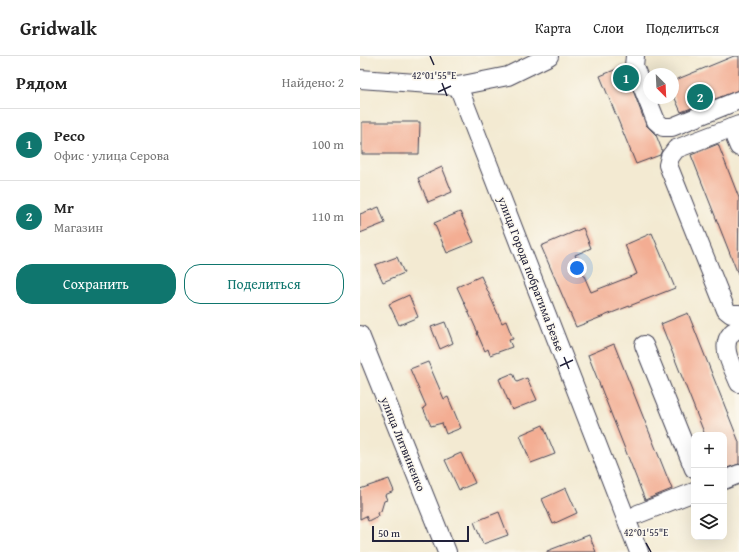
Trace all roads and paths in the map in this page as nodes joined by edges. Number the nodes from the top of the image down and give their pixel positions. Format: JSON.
{"nodes":[{"id":1,"x":549,"y":56,"type":"edge"},
{"id":2,"x":635,"y":56,"type":"edge"},
{"id":3,"x":360,"y":79,"type":"edge"},
{"id":4,"x":458,"y":86,"type":"junction"},
{"id":5,"x":739,"y":100,"type":"edge"},
{"id":6,"x":735,"y":126,"type":"edge"},
{"id":7,"x":739,"y":147,"type":"edge"},
{"id":8,"x":739,"y":314,"type":"edge"},
{"id":9,"x":739,"y":329,"type":"edge"},
{"id":10,"x":360,"y":335,"type":"edge"},
{"id":11,"x":644,"y":345,"type":"dead end"},
{"id":12,"x":739,"y":383,"type":"edge"},
{"id":13,"x":694,"y":468,"type":"edge"},
{"id":14,"x":739,"y":474,"type":"edge"},
{"id":15,"x":727,"y":479,"type":"edge"},
{"id":16,"x":691,"y":493,"type":"edge"},
{"id":17,"x":638,"y":514,"type":"dead end"},
{"id":18,"x":447,"y":552,"type":"edge"},
{"id":19,"x":639,"y":552,"type":"edge"}],
"edges":[{"from":1,"to":4,"type":"street"},
{"from":2,"to":5,"type":"street"},
{"from":3,"to":4,"type":"street"},
{"from":4,"to":19,"type":"street","name":"улица Города побратима Безье"},
{"from":6,"to":7,"type":"street"},
{"from":6,"to":8,"type":"street"},
{"from":9,"to":12,"type":"street"},
{"from":10,"to":18,"type":"street","name":"улица Литвиненко"},
{"from":11,"to":13,"type":"street"},
{"from":14,"to":15,"type":"street"},
{"from":16,"to":17,"type":"street"}]}
